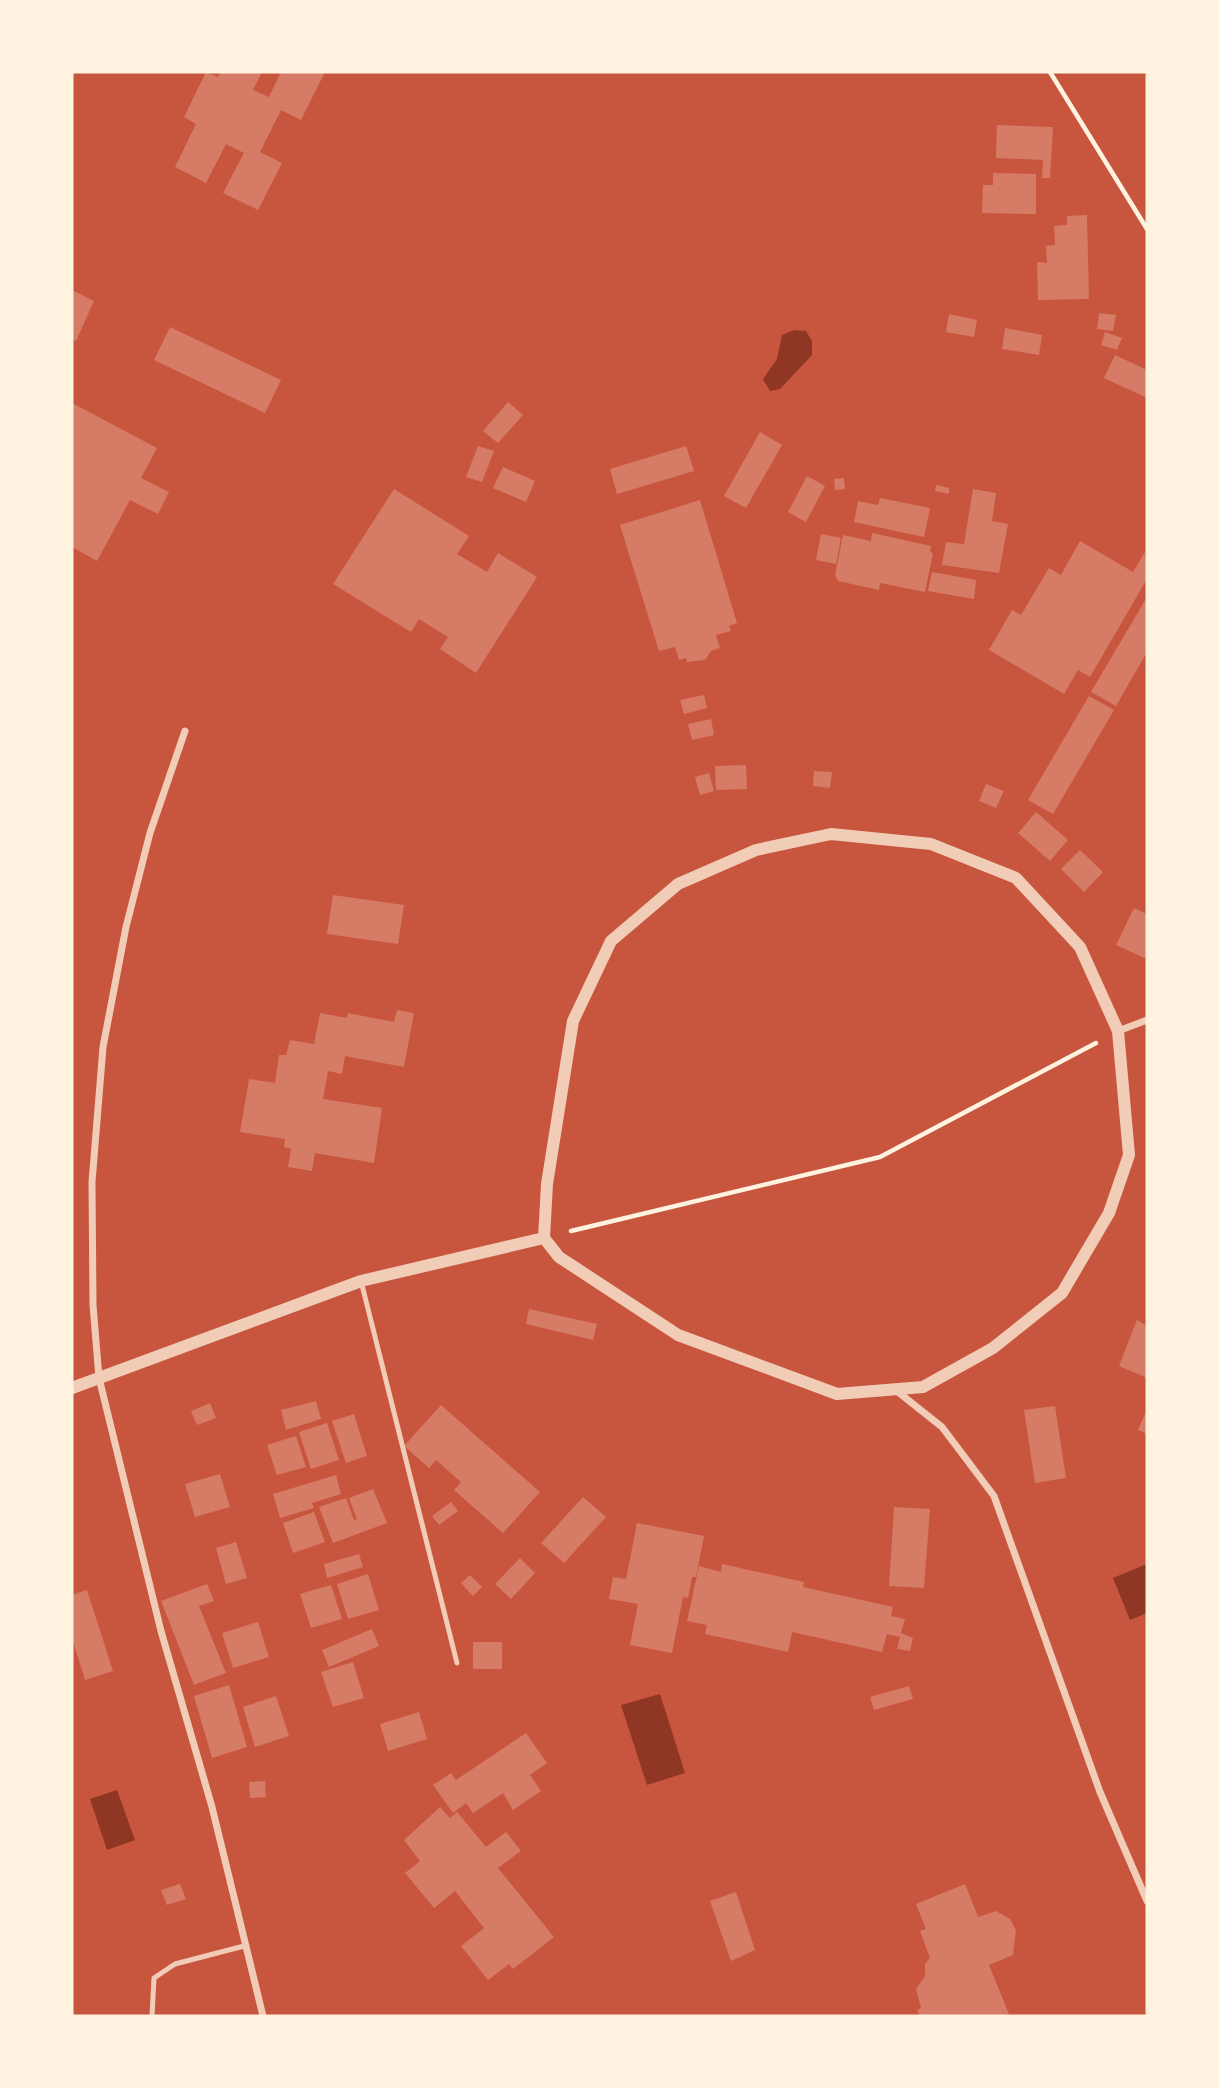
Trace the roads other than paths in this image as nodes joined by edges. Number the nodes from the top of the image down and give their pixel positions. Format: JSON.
{"nodes":[{"id":1,"x":185,"y":731,"type":"dead end"},
{"id":2,"x":1147,"y":1020,"type":"edge"},
{"id":3,"x":1118,"y":1031,"type":"junction"},
{"id":4,"x":544,"y":1238,"type":"junction"},
{"id":5,"x":361,"y":1281,"type":"junction"},
{"id":6,"x":99,"y":1378,"type":"junction"},
{"id":7,"x":72,"y":1388,"type":"edge"},
{"id":8,"x":898,"y":1392,"type":"junction"},
{"id":9,"x":457,"y":1663,"type":"dead end"},
{"id":10,"x":1147,"y":1900,"type":"edge"},
{"id":11,"x":244,"y":1945,"type":"junction"},
{"id":12,"x":152,"y":2016,"type":"edge"},
{"id":13,"x":263,"y":2016,"type":"edge"}],
"edges":[{"from":1,"to":6,"type":"street"},
{"from":2,"to":3,"type":"street"},
{"from":3,"to":4,"type":"street"},
{"from":3,"to":8,"type":"street"},
{"from":4,"to":5,"type":"street"},
{"from":4,"to":8,"type":"street"},
{"from":5,"to":6,"type":"street"},
{"from":5,"to":9,"type":"lane"},
{"from":6,"to":7,"type":"street"},
{"from":6,"to":11,"type":"street"},
{"from":8,"to":10,"type":"street"},
{"from":11,"to":12,"type":"lane"},
{"from":11,"to":13,"type":"street"}]}
